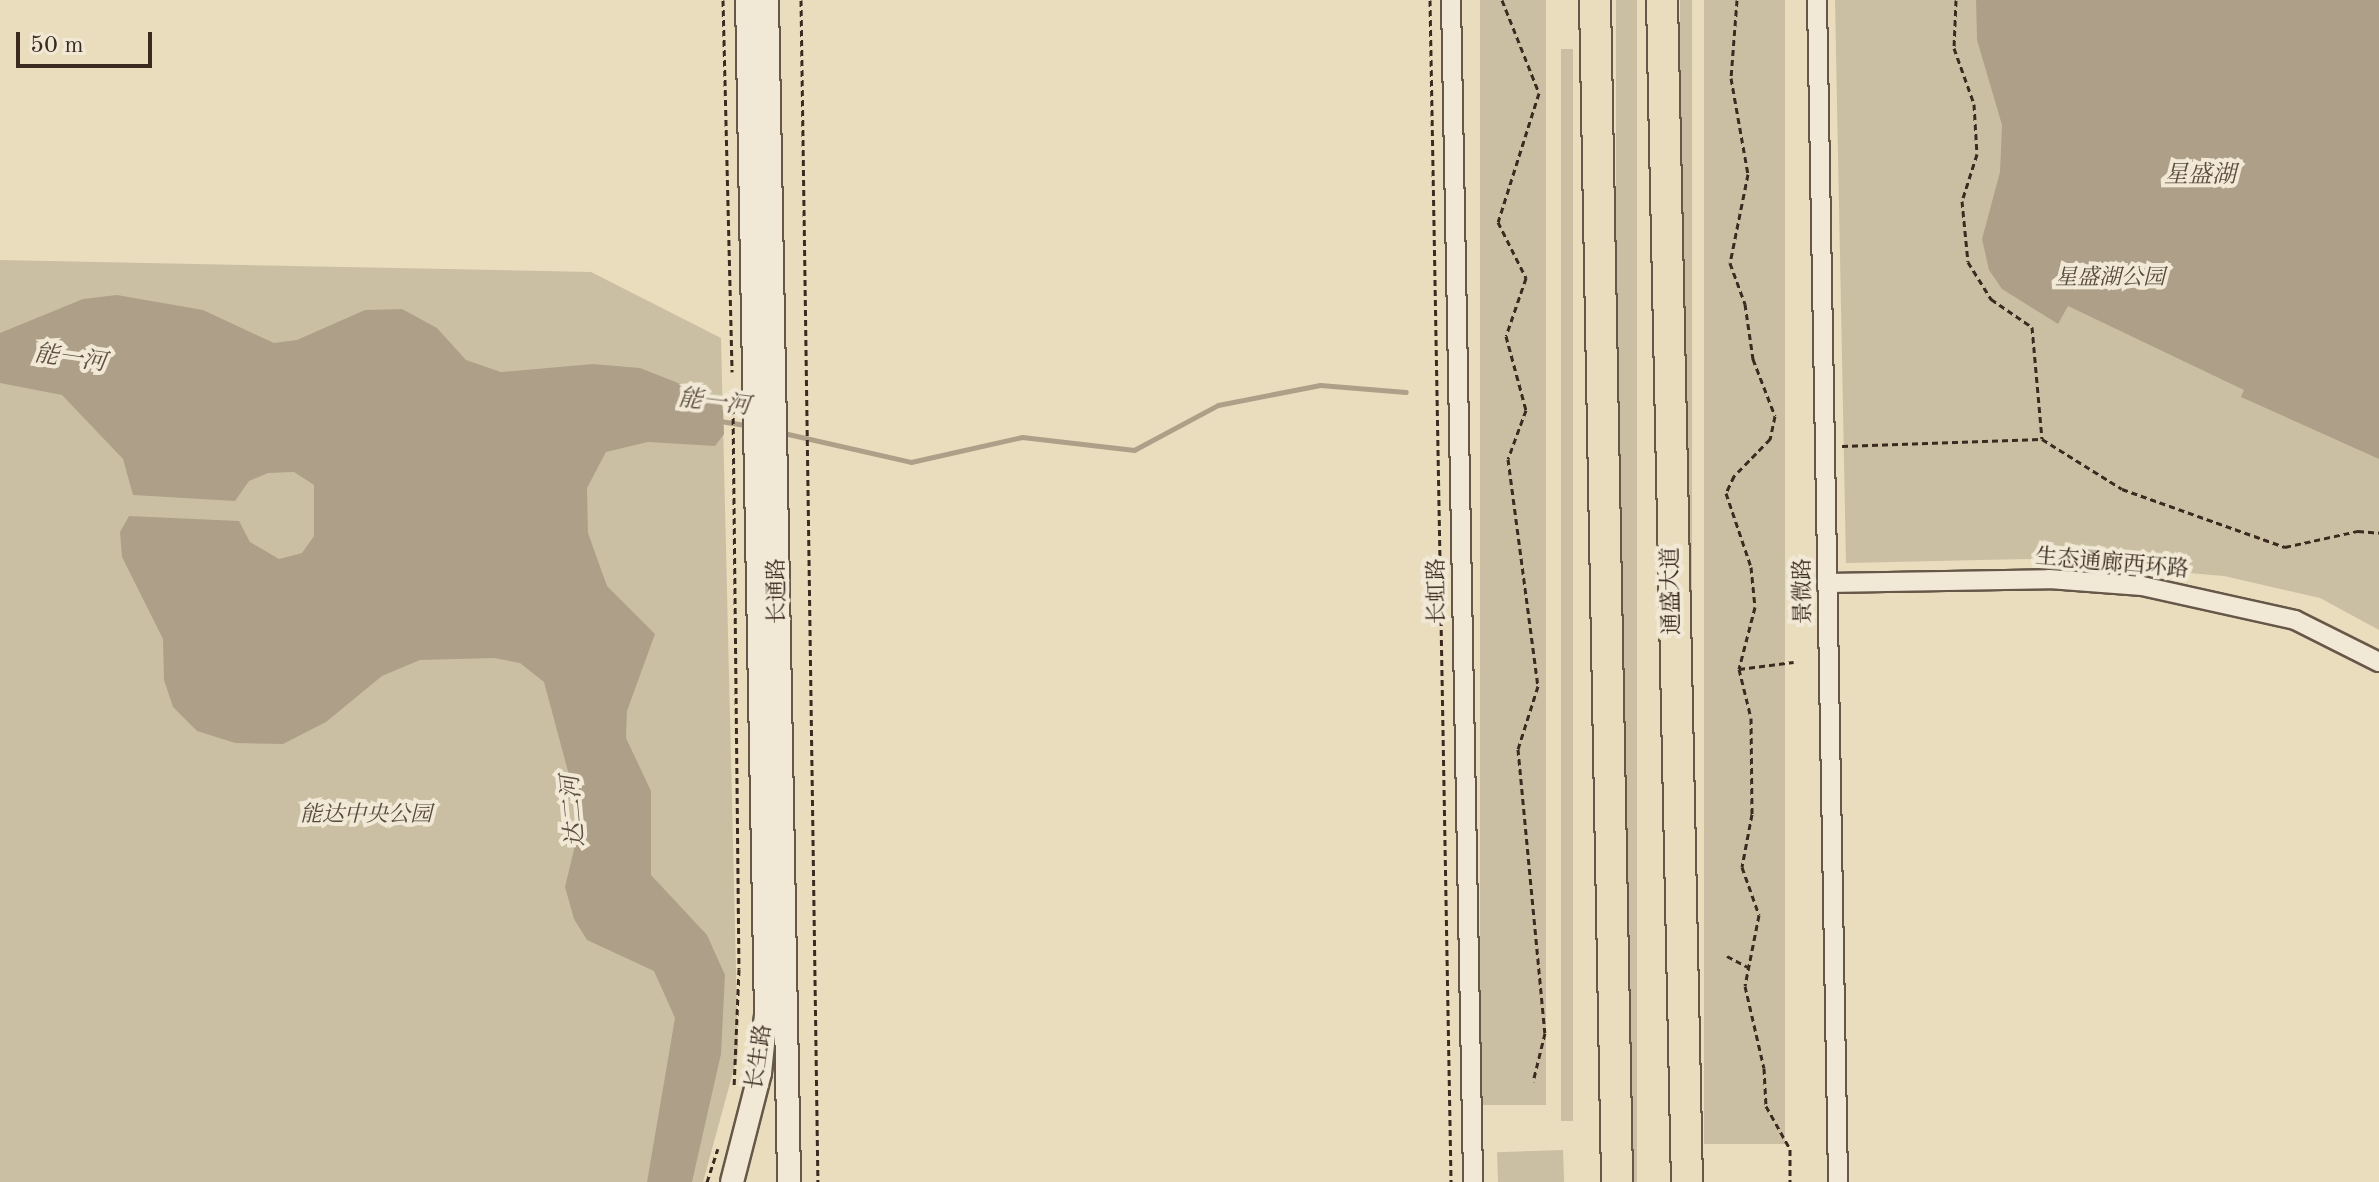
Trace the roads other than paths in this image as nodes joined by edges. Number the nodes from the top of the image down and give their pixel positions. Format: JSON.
{"nodes":[{"id":1,"x":747,"y":0,"type":"edge"},
{"id":2,"x":767,"y":0,"type":"edge"},
{"id":3,"x":1451,"y":0,"type":"edge"},
{"id":4,"x":1595,"y":0,"type":"edge"},
{"id":5,"x":1662,"y":0,"type":"edge"},
{"id":6,"x":1817,"y":0,"type":"edge"},
{"id":7,"x":1828,"y":583,"type":"junction"},
{"id":8,"x":2379,"y":662,"type":"edge"},
{"id":9,"x":765,"y":928,"type":"joint"},
{"id":10,"x":732,"y":1182,"type":"edge"},
{"id":11,"x":789,"y":1182,"type":"edge"},
{"id":12,"x":1473,"y":1182,"type":"edge"},
{"id":13,"x":1617,"y":1182,"type":"edge"},
{"id":14,"x":1687,"y":1182,"type":"edge"},
{"id":15,"x":1838,"y":1182,"type":"edge"}],
"edges":[{"from":1,"to":9,"type":"street","name":"长通路"},
{"from":2,"to":11,"type":"street","name":"长通路"},
{"from":3,"to":12,"type":"street","name":"长虹路"},
{"from":4,"to":13,"type":"main road"},
{"from":5,"to":14,"type":"main road","name":"通盛大道"},
{"from":6,"to":7,"type":"street","name":"景微路"},
{"from":7,"to":8,"type":"street","name":"生态通廊西环路"},
{"from":7,"to":15,"type":"street","name":"景微路"},
{"from":9,"to":10,"type":"street","name":"长生路"}]}
